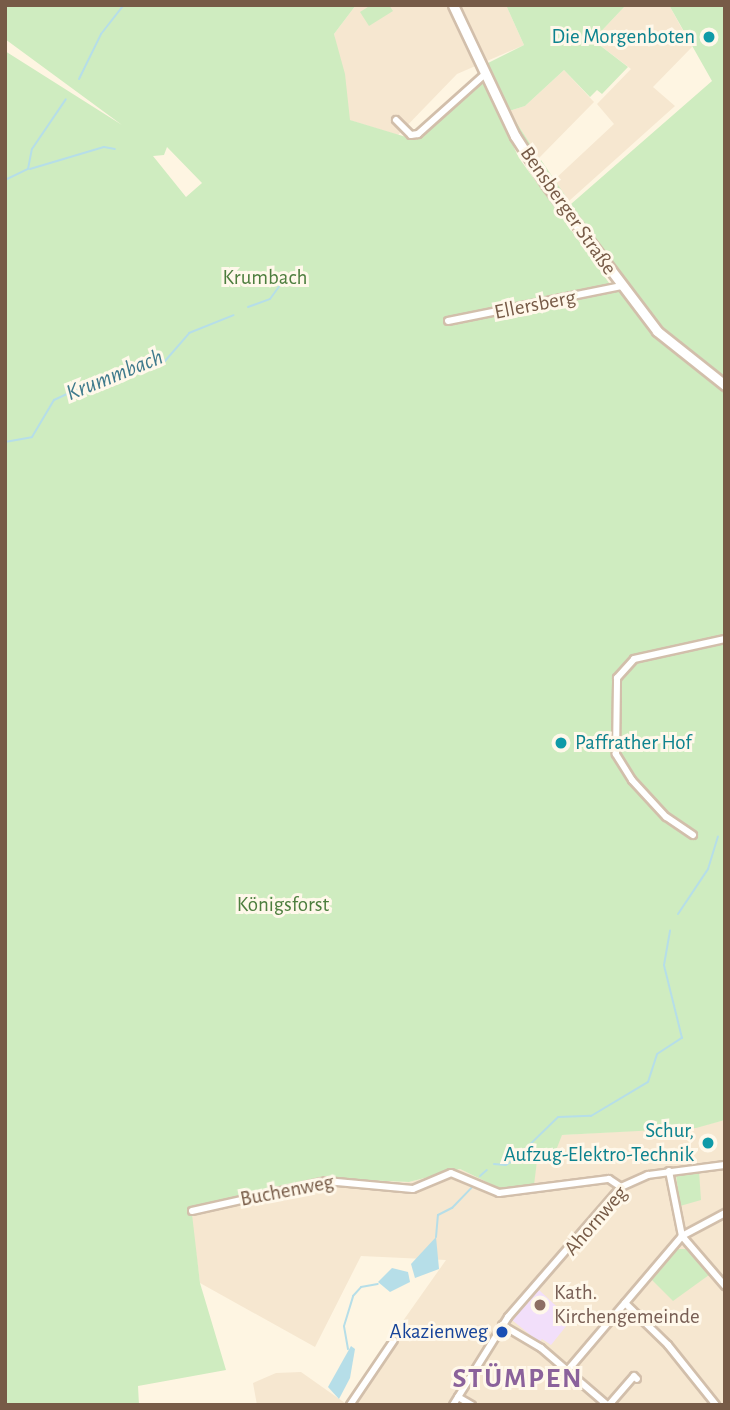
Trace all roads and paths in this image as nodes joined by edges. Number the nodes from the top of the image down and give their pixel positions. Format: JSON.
{"nodes":[{"id":1,"x":453,"y":5,"type":"edge"},
{"id":2,"x":485,"y":74,"type":"junction"},
{"id":3,"x":396,"y":120,"type":"dead end"},
{"id":4,"x":621,"y":286,"type":"junction"},
{"id":5,"x":448,"y":321,"type":"dead end"},
{"id":6,"x":725,"y":385,"type":"edge"},
{"id":7,"x":725,"y":639,"type":"edge"},
{"id":8,"x":693,"y":835,"type":"dead end"},
{"id":9,"x":725,"y":1165,"type":"edge"},
{"id":10,"x":669,"y":1171,"type":"junction"},
{"id":11,"x":621,"y":1187,"type":"junction"},
{"id":12,"x":192,"y":1211,"type":"dead end"},
{"id":13,"x":725,"y":1213,"type":"edge"},
{"id":14,"x":682,"y":1236,"type":"junction"},
{"id":15,"x":725,"y":1286,"type":"edge"},
{"id":16,"x":625,"y":1303,"type":"junction"},
{"id":17,"x":502,"y":1325,"type":"junction"},
{"id":18,"x":394,"y":1340,"type":"dead end"},
{"id":19,"x":568,"y":1370,"type":"junction"},
{"id":20,"x":637,"y":1379,"type":"dead end"},
{"id":21,"x":458,"y":1397,"type":"junction"},
{"id":22,"x":349,"y":1405,"type":"edge"},
{"id":23,"x":453,"y":1405,"type":"edge"},
{"id":24,"x":472,"y":1405,"type":"edge"},
{"id":25,"x":608,"y":1405,"type":"edge"},
{"id":26,"x":716,"y":1405,"type":"edge"}],
"edges":[{"from":1,"to":2,"type":"main road","name":"Bensberger Straße"},
{"from":2,"to":3,"type":"street"},
{"from":2,"to":4,"type":"main road","name":"Bensberger Straße"},
{"from":4,"to":5,"type":"street","name":"Ellersberg"},
{"from":4,"to":6,"type":"main road","name":"Bensberger Straße"},
{"from":7,"to":8,"type":"street"},
{"from":9,"to":10,"type":"street","name":"Ahornweg"},
{"from":10,"to":11,"type":"street","name":"Ahornweg"},
{"from":10,"to":14,"type":"street"},
{"from":11,"to":12,"type":"street","name":"Buchenweg"},
{"from":11,"to":17,"type":"street","name":"Ahornweg"},
{"from":13,"to":14,"type":"street"},
{"from":14,"to":15,"type":"street"},
{"from":14,"to":16,"type":"street"},
{"from":16,"to":19,"type":"street"},
{"from":16,"to":26,"type":"street"},
{"from":17,"to":19,"type":"street"},
{"from":17,"to":21,"type":"street","name":"Ahornweg"},
{"from":18,"to":22,"type":"street"},
{"from":19,"to":25,"type":"street"},
{"from":20,"to":25,"type":"street"},
{"from":21,"to":23,"type":"street","name":"Ahornweg"},
{"from":21,"to":24,"type":"street"}]}
